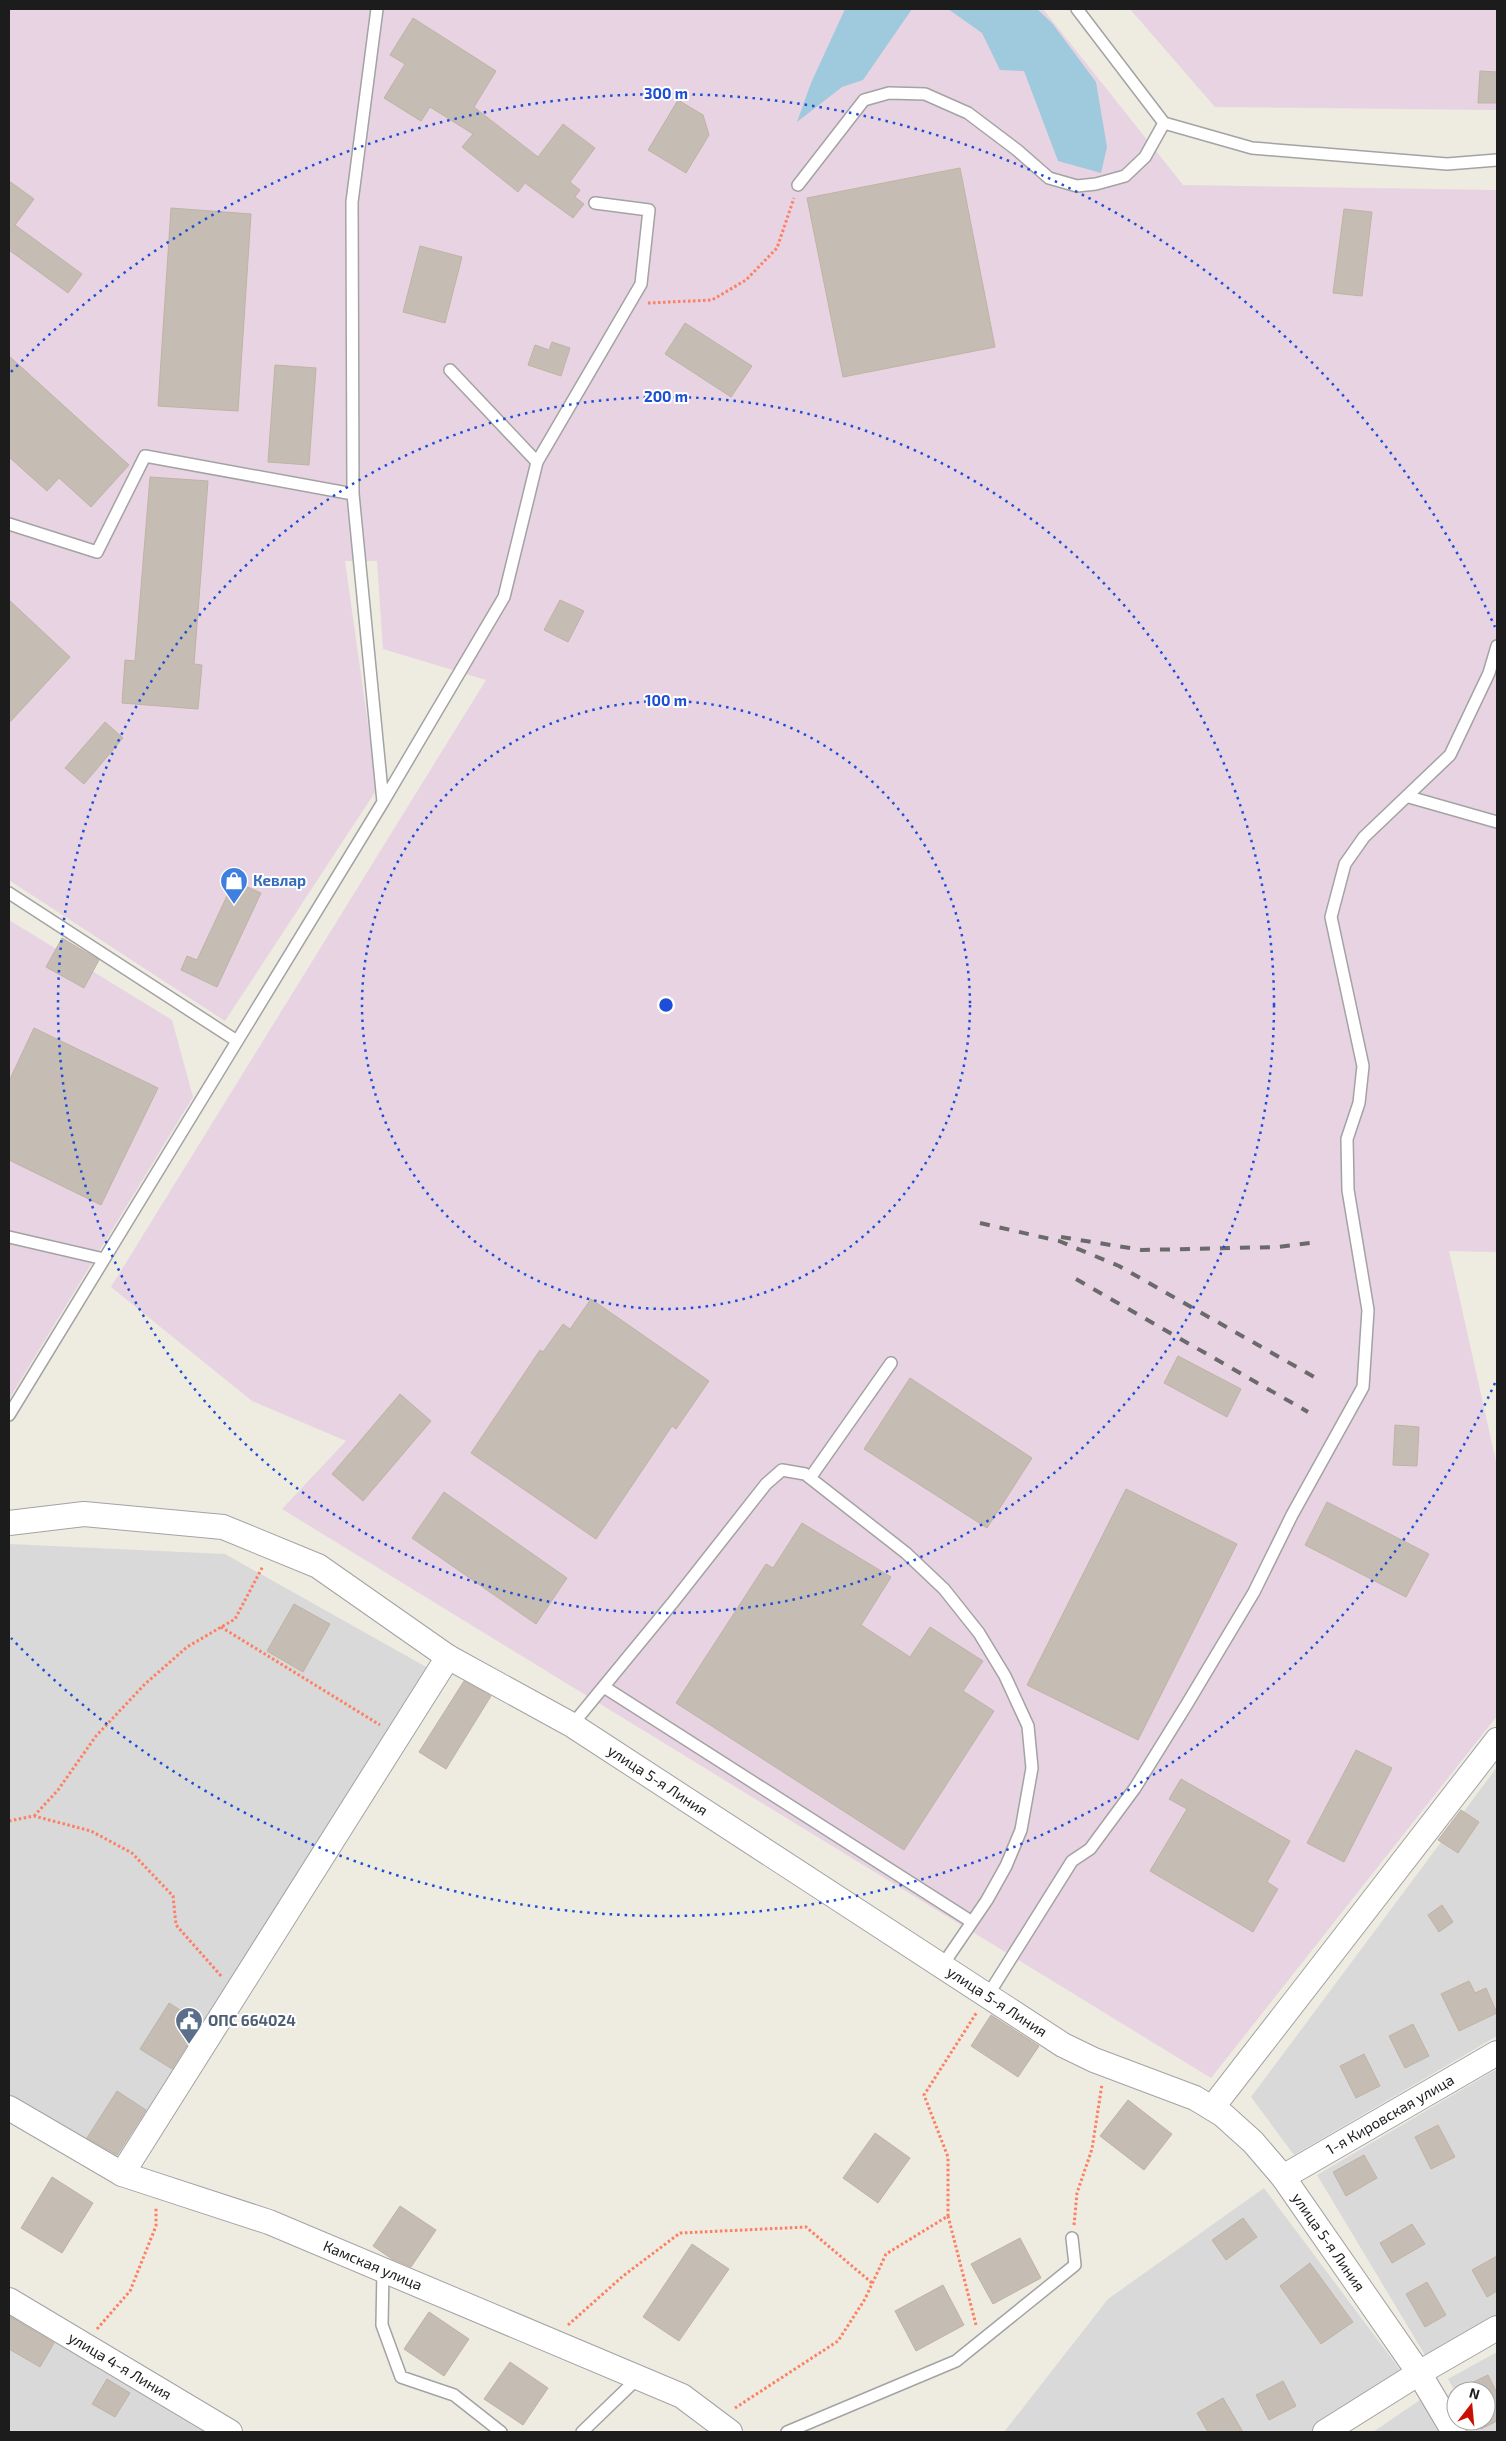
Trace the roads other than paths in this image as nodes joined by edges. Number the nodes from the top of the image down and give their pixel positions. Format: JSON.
{"nodes":[{"id":1,"x":377,"y":9,"type":"edge"},
{"id":2,"x":1077,"y":9,"type":"edge"},
{"id":3,"x":1164,"y":123,"type":"junction"},
{"id":4,"x":1497,"y":160,"type":"edge"},
{"id":5,"x":798,"y":185,"type":"road end"},
{"id":6,"x":595,"y":204,"type":"dead end"},
{"id":7,"x":450,"y":370,"type":"dead end"},
{"id":8,"x":537,"y":462,"type":"junction"},
{"id":9,"x":353,"y":494,"type":"junction"},
{"id":10,"x":9,"y":524,"type":"edge"},
{"id":11,"x":1497,"y":646,"type":"edge"},
{"id":12,"x":1409,"y":797,"type":"junction"},
{"id":13,"x":383,"y":802,"type":"junction"},
{"id":14,"x":1497,"y":822,"type":"edge"},
{"id":15,"x":9,"y":893,"type":"edge"},
{"id":16,"x":237,"y":1041,"type":"junction"},
{"id":17,"x":9,"y":1237,"type":"edge"},
{"id":18,"x":104,"y":1259,"type":"junction"},
{"id":19,"x":891,"y":1363,"type":"dead end"},
{"id":20,"x":9,"y":1415,"type":"edge"},
{"id":21,"x":810,"y":1478,"type":"junction"},
{"id":22,"x":9,"y":1523,"type":"edge"},
{"id":23,"x":448,"y":1657,"type":"junction"},
{"id":24,"x":604,"y":1687,"type":"junction"},
{"id":25,"x":572,"y":1725,"type":"junction"},
{"id":26,"x":1497,"y":1740,"type":"edge"},
{"id":27,"x":972,"y":1922,"type":"junction"},
{"id":28,"x":942,"y":1966,"type":"junction"},
{"id":29,"x":988,"y":1995,"type":"junction"},
{"id":30,"x":1497,"y":2052,"type":"edge"},
{"id":31,"x":9,"y":2108,"type":"edge"},
{"id":32,"x":1212,"y":2108,"type":"junction"},
{"id":33,"x":122,"y":2174,"type":"junction"},
{"id":34,"x":1283,"y":2177,"type":"junction"},
{"id":35,"x":1072,"y":2238,"type":"road end"},
{"id":36,"x":383,"y":2270,"type":"junction"},
{"id":37,"x":9,"y":2300,"type":"edge"},
{"id":38,"x":1497,"y":2328,"type":"edge"},
{"id":39,"x":1419,"y":2373,"type":"junction"},
{"id":40,"x":638,"y":2378,"type":"junction"},
{"id":41,"x":723,"y":2427,"type":"edge"},
{"id":42,"x":230,"y":2432,"type":"edge"},
{"id":43,"x":501,"y":2432,"type":"edge"},
{"id":44,"x":582,"y":2432,"type":"edge"},
{"id":45,"x":787,"y":2432,"type":"edge"},
{"id":46,"x":1325,"y":2432,"type":"edge"},
{"id":47,"x":1454,"y":2432,"type":"edge"}],
"edges":[{"from":1,"to":9,"type":"lane"},
{"from":2,"to":3,"type":"lane"},
{"from":3,"to":4,"type":"lane"},
{"from":3,"to":5,"type":"lane"},
{"from":6,"to":8,"type":"lane"},
{"from":7,"to":8,"type":"lane"},
{"from":8,"to":13,"type":"lane"},
{"from":9,"to":10,"type":"lane"},
{"from":9,"to":13,"type":"lane"},
{"from":11,"to":12,"type":"lane"},
{"from":12,"to":14,"type":"lane"},
{"from":12,"to":29,"type":"lane"},
{"from":13,"to":16,"type":"lane"},
{"from":15,"to":16,"type":"lane"},
{"from":16,"to":18,"type":"lane"},
{"from":17,"to":18,"type":"lane"},
{"from":18,"to":20,"type":"lane"},
{"from":19,"to":21,"type":"lane"},
{"from":21,"to":24,"type":"lane"},
{"from":21,"to":27,"type":"lane"},
{"from":22,"to":23,"type":"street","name":"улица 5-я Линия"},
{"from":23,"to":25,"type":"street","name":"улица 5-я Линия"},
{"from":23,"to":33,"type":"street"},
{"from":24,"to":25,"type":"lane"},
{"from":24,"to":27,"type":"lane"},
{"from":25,"to":28,"type":"street","name":"улица 5-я Линия"},
{"from":26,"to":32,"type":"street"},
{"from":27,"to":28,"type":"lane"},
{"from":28,"to":29,"type":"street","name":"улица 5-я Линия"},
{"from":29,"to":32,"type":"street","name":"улица 5-я Линия"},
{"from":30,"to":34,"type":"street","name":"1-я Кировская улица"},
{"from":31,"to":33,"type":"street","name":"Камская улица"},
{"from":32,"to":34,"type":"street","name":"улица 5-я Линия"},
{"from":33,"to":36,"type":"street","name":"Камская улица"},
{"from":34,"to":39,"type":"street","name":"улица 5-я Линия"},
{"from":35,"to":45,"type":"lane"},
{"from":36,"to":40,"type":"street","name":"Камская улица"},
{"from":36,"to":43,"type":"lane"},
{"from":37,"to":42,"type":"street","name":"улица 4-я Линия"},
{"from":38,"to":39,"type":"street"},
{"from":39,"to":46,"type":"street"},
{"from":39,"to":47,"type":"street","name":"улица 5-я Линия"},
{"from":40,"to":41,"type":"street","name":"Камская улица"},
{"from":40,"to":44,"type":"lane"}]}
